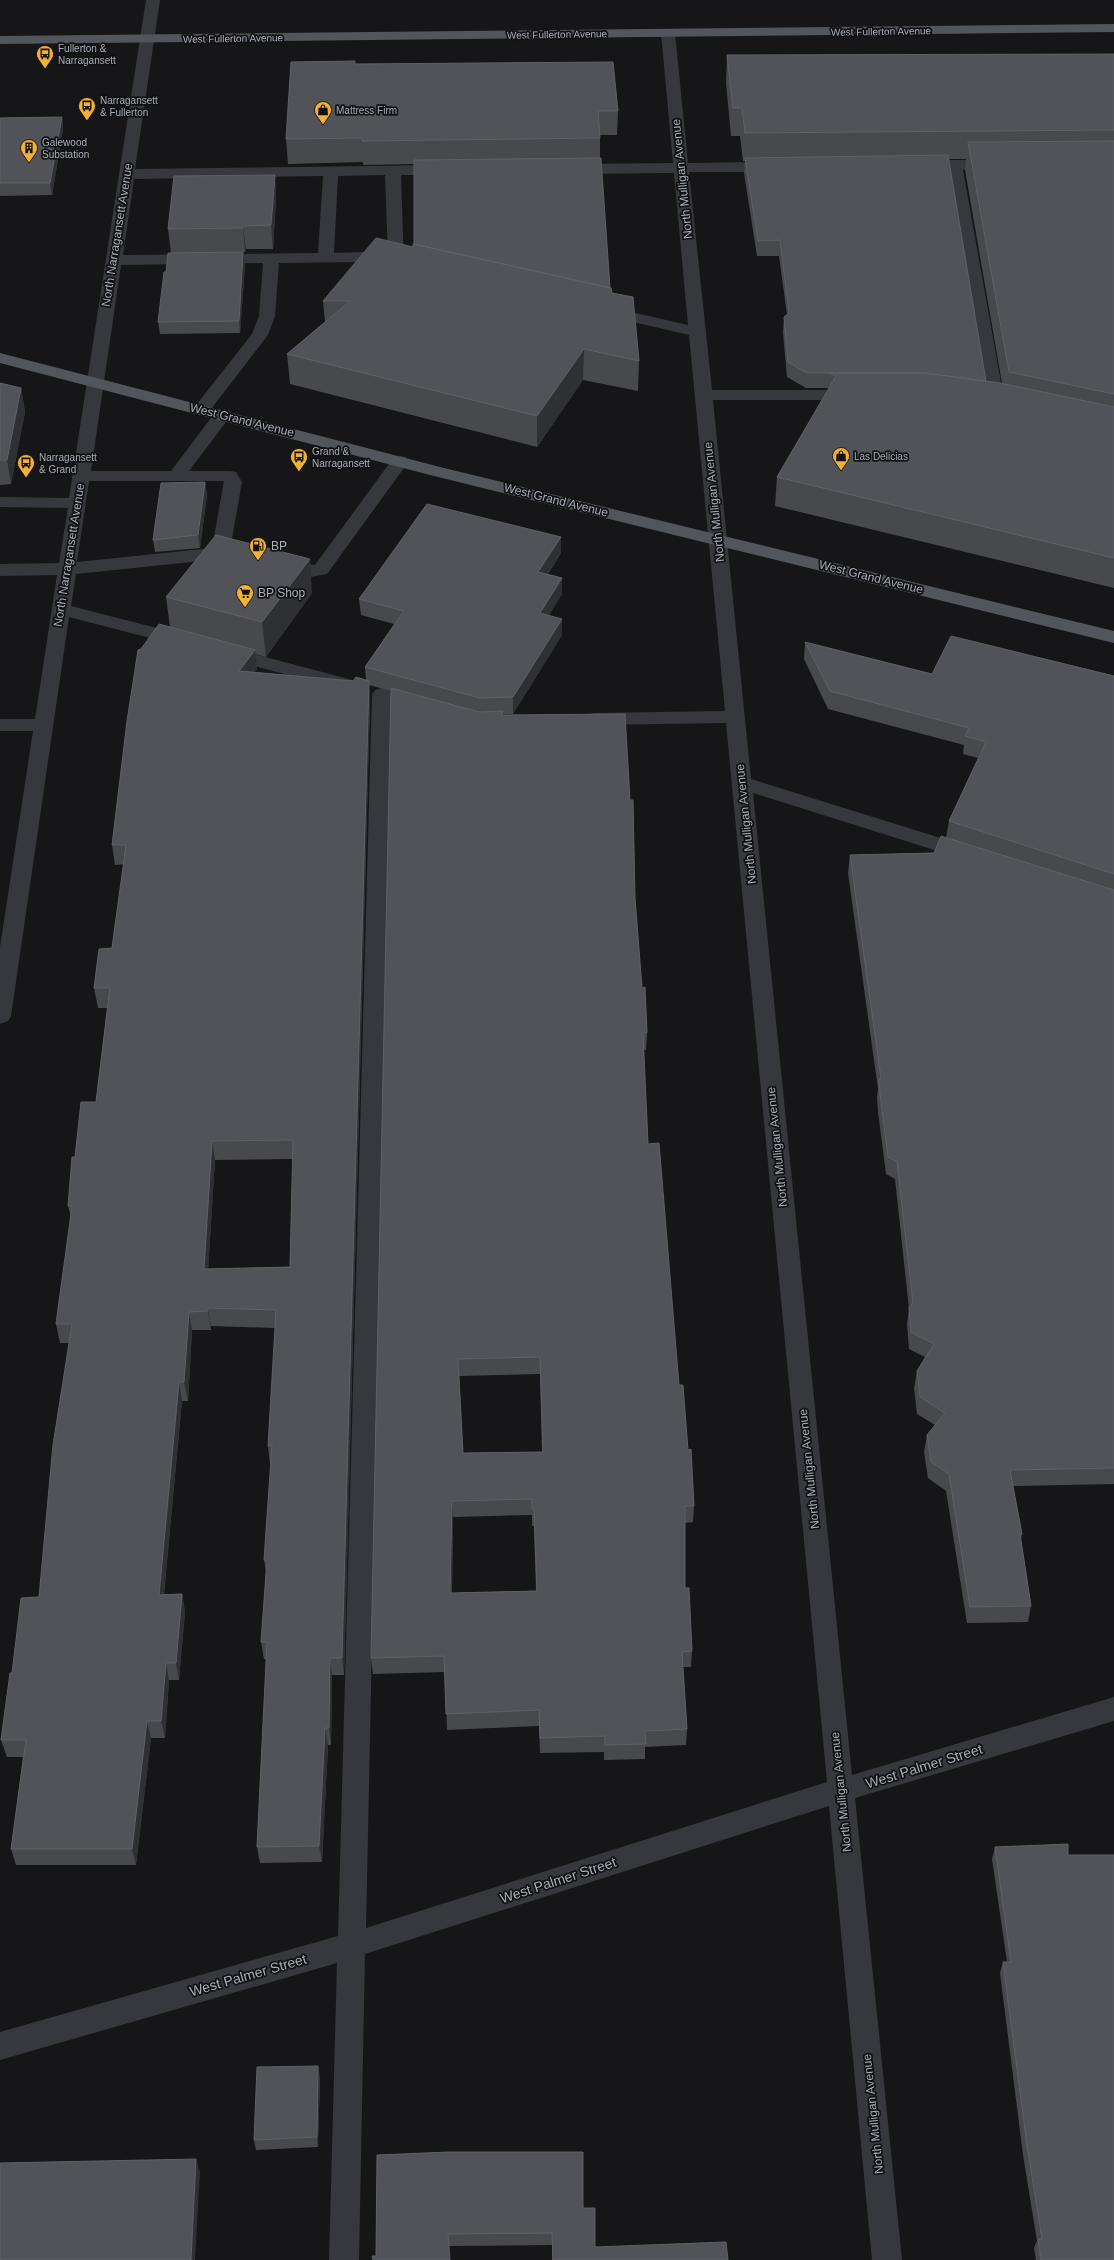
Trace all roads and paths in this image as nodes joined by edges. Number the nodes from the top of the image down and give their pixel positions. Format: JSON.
{"nodes":[{"id":1,"x":153,"y":0,"type":"edge"},
{"id":2,"x":1114,"y":28,"type":"edge"},
{"id":3,"x":668,"y":33,"type":"junction"},
{"id":4,"x":148,"y":39,"type":"junction"},
{"id":5,"x":0,"y":40,"type":"edge"},
{"id":6,"x":1011,"y":164,"type":"edge"},
{"id":7,"x":908,"y":165,"type":"edge"},
{"id":8,"x":956,"y":165,"type":"junction"},
{"id":9,"x":791,"y":167,"type":"edge"},
{"id":10,"x":681,"y":168,"type":"junction"},
{"id":11,"x":557,"y":169,"type":"edge"},
{"id":12,"x":455,"y":170,"type":"edge"},
{"id":13,"x":393,"y":171,"type":"junction"},
{"id":14,"x":331,"y":172,"type":"junction"},
{"id":15,"x":127,"y":174,"type":"junction"},
{"id":16,"x":271,"y":258,"type":"junction"},
{"id":17,"x":326,"y":258,"type":"junction"},
{"id":18,"x":113,"y":260,"type":"junction"},
{"id":19,"x":589,"y":307,"type":"edge"},
{"id":20,"x":697,"y":332,"type":"junction"},
{"id":21,"x":0,"y":358,"type":"edge"},
{"id":22,"x":95,"y":381,"type":"junction"},
{"id":23,"x":703,"y":395,"type":"junction"},
{"id":24,"x":867,"y":395,"type":"edge"},
{"id":25,"x":996,"y":405,"type":"edge"},
{"id":26,"x":202,"y":409,"type":"junction"},
{"id":27,"x":223,"y":414,"type":"junction"},
{"id":28,"x":400,"y":461,"type":"junction"},
{"id":29,"x":177,"y":475,"type":"junction"},
{"id":30,"x":81,"y":476,"type":"junction"},
{"id":31,"x":0,"y":502,"type":"edge"},
{"id":32,"x":77,"y":503,"type":"junction"},
{"id":33,"x":718,"y":540,"type":"junction"},
{"id":34,"x":220,"y":553,"type":"junction"},
{"id":35,"x":66,"y":569,"type":"junction"},
{"id":36,"x":0,"y":570,"type":"edge"},
{"id":37,"x":61,"y":609,"type":"junction"},
{"id":38,"x":1114,"y":637,"type":"edge"},
{"id":39,"x":735,"y":716,"type":"junction"},
{"id":40,"x":576,"y":720,"type":"edge"},
{"id":41,"x":43,"y":725,"type":"junction"},
{"id":42,"x":0,"y":726,"type":"edge"},
{"id":43,"x":741,"y":783,"type":"junction"},
{"id":44,"x":985,"y":859,"type":"edge"},
{"id":45,"x":0,"y":1016,"type":"edge"},
{"id":46,"x":1114,"y":1709,"type":"edge"},
{"id":47,"x":841,"y":1790,"type":"junction"},
{"id":48,"x":353,"y":1945,"type":"junction"},
{"id":49,"x":0,"y":2046,"type":"edge"},
{"id":50,"x":344,"y":2260,"type":"edge"},
{"id":51,"x":887,"y":2260,"type":"edge"}],
"edges":[{"from":1,"to":4,"type":"street","name":"North Narragansett Avenue"},
{"from":2,"to":3,"type":"main road","name":"West Fullerton Avenue"},
{"from":3,"to":4,"type":"main road","name":"West Fullerton Avenue"},
{"from":3,"to":10,"type":"street","name":"North Mulligan Avenue"},
{"from":4,"to":5,"type":"main road","name":"West Fullerton Avenue"},
{"from":4,"to":15,"type":"street","name":"North Narragansett Avenue"},
{"from":6,"to":8,"type":"street"},
{"from":7,"to":8,"type":"street"},
{"from":8,"to":25,"type":"street"},
{"from":9,"to":10,"type":"street"},
{"from":10,"to":11,"type":"street"},
{"from":10,"to":20,"type":"street","name":"North Mulligan Avenue"},
{"from":12,"to":13,"type":"street"},
{"from":13,"to":14,"type":"street"},
{"from":13,"to":17,"type":"street"},
{"from":14,"to":15,"type":"street"},
{"from":14,"to":17,"type":"street"},
{"from":15,"to":18,"type":"street","name":"North Narragansett Avenue"},
{"from":16,"to":17,"type":"street"},
{"from":16,"to":18,"type":"street"},
{"from":16,"to":26,"type":"street"},
{"from":18,"to":22,"type":"street","name":"North Narragansett Avenue"},
{"from":19,"to":20,"type":"street"},
{"from":20,"to":23,"type":"street","name":"North Mulligan Avenue"},
{"from":21,"to":22,"type":"main road","name":"West Grand Avenue"},
{"from":22,"to":26,"type":"main road","name":"West Grand Avenue"},
{"from":22,"to":30,"type":"street","name":"North Narragansett Avenue"},
{"from":23,"to":24,"type":"street"},
{"from":23,"to":33,"type":"street","name":"North Mulligan Avenue"},
{"from":26,"to":27,"type":"main road","name":"West Grand Avenue"},
{"from":27,"to":28,"type":"main road","name":"West Grand Avenue"},
{"from":27,"to":29,"type":"street"},
{"from":28,"to":33,"type":"main road","name":"West Grand Avenue"},
{"from":28,"to":34,"type":"street"},
{"from":29,"to":30,"type":"street"},
{"from":29,"to":34,"type":"street"},
{"from":30,"to":32,"type":"street","name":"North Narragansett Avenue"},
{"from":31,"to":32,"type":"street"},
{"from":32,"to":35,"type":"street","name":"North Narragansett Avenue"},
{"from":33,"to":38,"type":"main road","name":"West Grand Avenue"},
{"from":33,"to":39,"type":"street","name":"North Mulligan Avenue"},
{"from":34,"to":35,"type":"street"},
{"from":35,"to":36,"type":"street"},
{"from":35,"to":37,"type":"street","name":"North Narragansett Avenue"},
{"from":37,"to":41,"type":"street","name":"North Narragansett Avenue"},
{"from":37,"to":48,"type":"street"},
{"from":39,"to":40,"type":"street"},
{"from":39,"to":43,"type":"street","name":"North Mulligan Avenue"},
{"from":41,"to":42,"type":"street"},
{"from":41,"to":45,"type":"street","name":"North Narragansett Avenue"},
{"from":43,"to":44,"type":"street"},
{"from":43,"to":47,"type":"street","name":"North Mulligan Avenue"},
{"from":46,"to":47,"type":"street","name":"West Palmer Street"},
{"from":47,"to":48,"type":"street","name":"West Palmer Street"},
{"from":47,"to":51,"type":"street","name":"North Mulligan Avenue"},
{"from":48,"to":49,"type":"street","name":"West Palmer Street"},
{"from":48,"to":50,"type":"street"}]}
